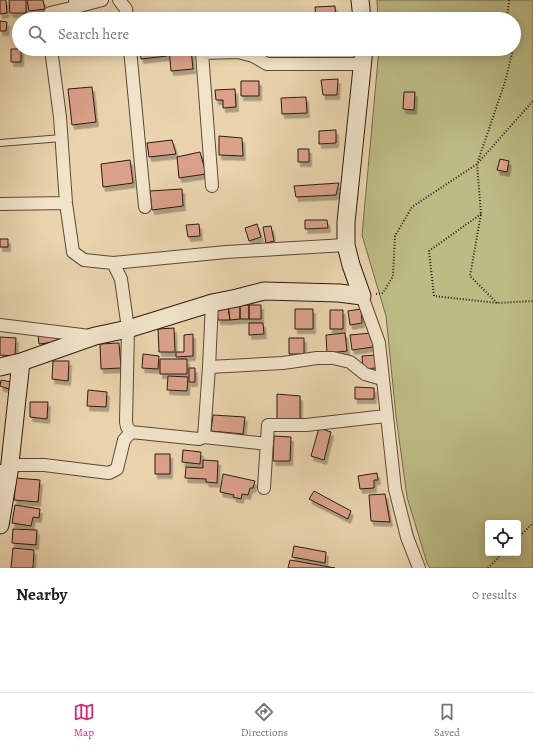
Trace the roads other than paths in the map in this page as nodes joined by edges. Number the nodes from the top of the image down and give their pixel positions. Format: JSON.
{"nodes":[{"id":1,"x":102,"y":0,"type":"edge"},
{"id":2,"x":120,"y":0,"type":"edge"},
{"id":3,"x":360,"y":0,"type":"edge"},
{"id":4,"x":75,"y":3,"type":"edge"},
{"id":5,"x":52,"y":12,"type":"edge"},
{"id":6,"x":126,"y":12,"type":"edge"},
{"id":7,"x":361,"y":12,"type":"edge"},
{"id":8,"x":52,"y":56,"type":"edge"},
{"id":9,"x":131,"y":56,"type":"edge"},
{"id":10,"x":201,"y":56,"type":"edge"},
{"id":11,"x":253,"y":56,"type":"edge"},
{"id":12,"x":364,"y":57,"type":"edge"},
{"id":13,"x":62,"y":138,"type":"junction"},
{"id":14,"x":0,"y":143,"type":"edge"},
{"id":15,"x":212,"y":186,"type":"dead end"},
{"id":16,"x":66,"y":203,"type":"junction"},
{"id":17,"x":0,"y":204,"type":"edge"},
{"id":18,"x":145,"y":207,"type":"dead end"},
{"id":19,"x":346,"y":245,"type":"junction"},
{"id":20,"x":113,"y":263,"type":"junction"},
{"id":21,"x":362,"y":296,"type":"junction"},
{"id":22,"x":212,"y":303,"type":"junction"},
{"id":23,"x":0,"y":325,"type":"edge"},
{"id":24,"x":128,"y":329,"type":"junction"},
{"id":25,"x":95,"y":336,"type":"junction"},
{"id":26,"x":21,"y":362,"type":"junction"},
{"id":27,"x":0,"y":367,"type":"edge"},
{"id":28,"x":209,"y":367,"type":"junction"},
{"id":29,"x":382,"y":379,"type":"junction"},
{"id":30,"x":386,"y":416,"type":"junction"},
{"id":31,"x":131,"y":432,"type":"junction"},
{"id":32,"x":204,"y":437,"type":"junction"},
{"id":33,"x":267,"y":444,"type":"junction"},
{"id":34,"x":4,"y":472,"type":"edge"},
{"id":35,"x":264,"y":488,"type":"dead end"},
{"id":36,"x":0,"y":525,"type":"edge"},
{"id":37,"x":419,"y":568,"type":"edge"}],
"edges":[{"from":1,"to":4,"type":"street"},
{"from":2,"to":6,"type":"street"},
{"from":3,"to":7,"type":"street"},
{"from":4,"to":5,"type":"street"},
{"from":8,"to":13,"type":"street"},
{"from":9,"to":18,"type":"street"},
{"from":10,"to":15,"type":"street"},
{"from":11,"to":12,"type":"street"},
{"from":12,"to":19,"type":"street"},
{"from":13,"to":14,"type":"lane"},
{"from":13,"to":16,"type":"street"},
{"from":16,"to":17,"type":"street"},
{"from":16,"to":20,"type":"street"},
{"from":19,"to":20,"type":"street"},
{"from":19,"to":21,"type":"street"},
{"from":20,"to":24,"type":"street"},
{"from":21,"to":22,"type":"street"},
{"from":21,"to":29,"type":"street"},
{"from":22,"to":24,"type":"street"},
{"from":22,"to":28,"type":"street"},
{"from":23,"to":25,"type":"street"},
{"from":24,"to":25,"type":"street"},
{"from":24,"to":31,"type":"street"},
{"from":25,"to":26,"type":"street"},
{"from":26,"to":27,"type":"street"},
{"from":26,"to":34,"type":"street"},
{"from":28,"to":29,"type":"street"},
{"from":28,"to":32,"type":"street"},
{"from":29,"to":30,"type":"street"},
{"from":30,"to":33,"type":"street"},
{"from":30,"to":37,"type":"street"},
{"from":31,"to":32,"type":"street"},
{"from":31,"to":34,"type":"street"},
{"from":32,"to":33,"type":"street"},
{"from":33,"to":35,"type":"street"},
{"from":34,"to":36,"type":"street"}]}
